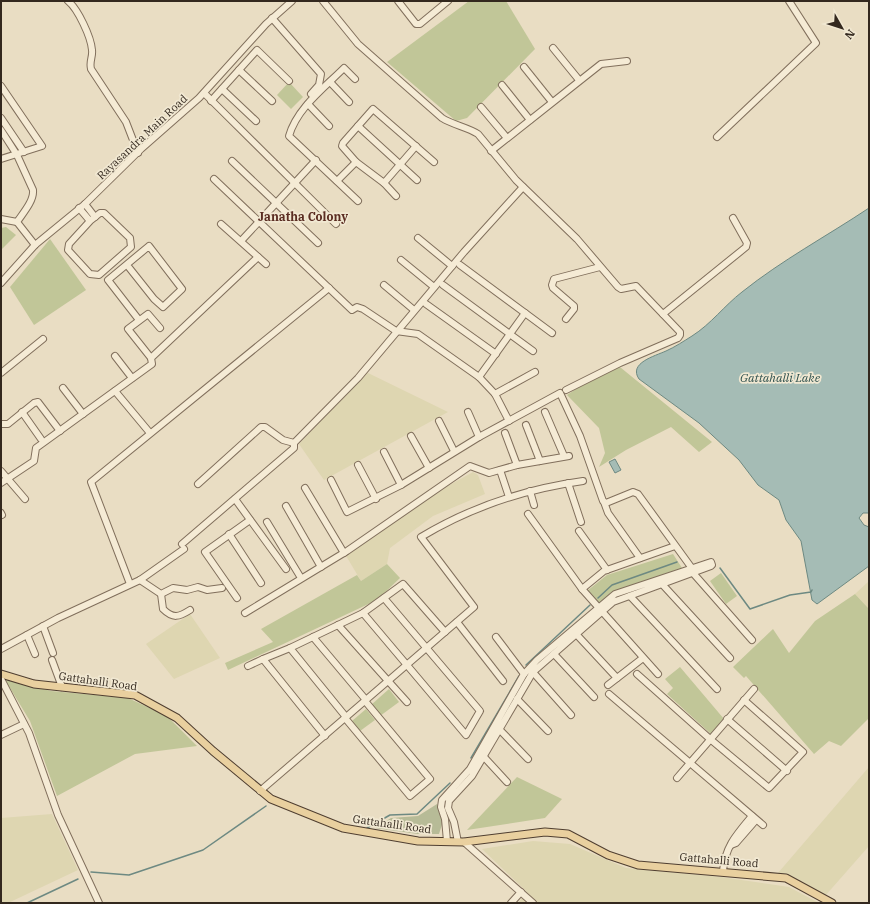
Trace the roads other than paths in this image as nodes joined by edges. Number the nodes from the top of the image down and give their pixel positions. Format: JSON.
{"nodes":[{"id":1,"x":68,"y":1,"type":"edge"},
{"id":2,"x":292,"y":1,"type":"edge"},
{"id":3,"x":323,"y":1,"type":"edge"},
{"id":4,"x":398,"y":1,"type":"edge"},
{"id":5,"x":448,"y":1,"type":"edge"},
{"id":6,"x":789,"y":1,"type":"edge"},
{"id":7,"x":272,"y":18,"type":"junction"},
{"id":8,"x":553,"y":48,"type":"dead end"},
{"id":9,"x":627,"y":61,"type":"dead end"},
{"id":10,"x":524,"y":66,"type":"dead end"},
{"id":11,"x":238,"y":70,"type":"junction"},
{"id":12,"x":355,"y":79,"type":"dead end"},
{"id":13,"x":579,"y":80,"type":"junction"},
{"id":14,"x":289,"y":81,"type":"dead end"},
{"id":15,"x":330,"y":82,"type":"junction"},
{"id":16,"x":502,"y":85,"type":"dead end"},
{"id":17,"x":1,"y":86,"type":"edge"},
{"id":18,"x":222,"y":89,"type":"junction"},
{"id":19,"x":204,"y":93,"type":"junction"},
{"id":20,"x":311,"y":94,"type":"dead end"},
{"id":21,"x":211,"y":101,"type":"junction"},
{"id":22,"x":272,"y":101,"type":"dead end"},
{"id":23,"x":349,"y":102,"type":"dead end"},
{"id":24,"x":552,"y":102,"type":"junction"},
{"id":25,"x":308,"y":104,"type":"junction"},
{"id":26,"x":481,"y":107,"type":"dead end"},
{"id":27,"x":1,"y":118,"type":"edge"},
{"id":28,"x":530,"y":120,"type":"junction"},
{"id":29,"x":256,"y":121,"type":"dead end"},
{"id":30,"x":329,"y":126,"type":"dead end"},
{"id":31,"x":358,"y":126,"type":"junction"},
{"id":32,"x":1,"y":130,"type":"edge"},
{"id":33,"x":717,"y":137,"type":"dead end"},
{"id":34,"x":507,"y":138,"type":"junction"},
{"id":35,"x":416,"y":146,"type":"junction"},
{"id":36,"x":491,"y":151,"type":"junction"},
{"id":37,"x":24,"y":152,"type":"junction"},
{"id":38,"x":138,"y":153,"type":"junction"},
{"id":39,"x":17,"y":155,"type":"junction"},
{"id":40,"x":1,"y":158,"type":"edge"},
{"id":41,"x":316,"y":160,"type":"junction"},
{"id":42,"x":232,"y":161,"type":"dead end"},
{"id":43,"x":356,"y":162,"type":"junction"},
{"id":44,"x":434,"y":162,"type":"dead end"},
{"id":45,"x":400,"y":164,"type":"junction"},
{"id":46,"x":214,"y":179,"type":"dead end"},
{"id":47,"x":417,"y":180,"type":"dead end"},
{"id":48,"x":337,"y":181,"type":"junction"},
{"id":49,"x":384,"y":183,"type":"junction"},
{"id":50,"x":293,"y":184,"type":"junction"},
{"id":51,"x":523,"y":187,"type":"junction"},
{"id":52,"x":396,"y":196,"type":"dead end"},
{"id":53,"x":358,"y":201,"type":"dead end"},
{"id":54,"x":276,"y":203,"type":"junction"},
{"id":55,"x":85,"y":204,"type":"junction"},
{"id":56,"x":79,"y":208,"type":"junction"},
{"id":57,"x":95,"y":217,"type":"junction"},
{"id":58,"x":1,"y":218,"type":"edge"},
{"id":59,"x":733,"y":218,"type":"dead end"},
{"id":60,"x":90,"y":221,"type":"junction"},
{"id":61,"x":17,"y":222,"type":"junction"},
{"id":62,"x":258,"y":222,"type":"junction"},
{"id":63,"x":221,"y":224,"type":"dead end"},
{"id":64,"x":336,"y":224,"type":"dead end"},
{"id":65,"x":418,"y":238,"type":"dead end"},
{"id":66,"x":241,"y":241,"type":"junction"},
{"id":67,"x":318,"y":244,"type":"dead end"},
{"id":68,"x":35,"y":245,"type":"junction"},
{"id":69,"x":258,"y":257,"type":"junction"},
{"id":70,"x":401,"y":260,"type":"dead end"},
{"id":71,"x":266,"y":264,"type":"dead end"},
{"id":72,"x":127,"y":265,"type":"junction"},
{"id":73,"x":460,"y":265,"type":"dead end"},
{"id":74,"x":452,"y":266,"type":"junction"},
{"id":75,"x":600,"y":266,"type":"junction"},
{"id":76,"x":1,"y":283,"type":"edge"},
{"id":77,"x":384,"y":285,"type":"dead end"},
{"id":78,"x":443,"y":285,"type":"dead end"},
{"id":79,"x":434,"y":287,"type":"junction"},
{"id":80,"x":329,"y":288,"type":"junction"},
{"id":81,"x":426,"y":304,"type":"dead end"},
{"id":82,"x":414,"y":310,"type":"junction"},
{"id":83,"x":525,"y":313,"type":"junction"},
{"id":84,"x":664,"y":314,"type":"junction"},
{"id":85,"x":566,"y":319,"type":"dead end"},
{"id":86,"x":139,"y":320,"type":"junction"},
{"id":87,"x":160,"y":328,"type":"dead end"},
{"id":88,"x":396,"y":331,"type":"junction"},
{"id":89,"x":552,"y":333,"type":"dead end"},
{"id":90,"x":510,"y":334,"type":"junction"},
{"id":91,"x":43,"y":339,"type":"dead end"},
{"id":92,"x":533,"y":351,"type":"dead end"},
{"id":93,"x":496,"y":354,"type":"junction"},
{"id":94,"x":114,"y":356,"type":"dead end"},
{"id":95,"x":151,"y":358,"type":"junction"},
{"id":96,"x":535,"y":372,"type":"dead end"},
{"id":97,"x":1,"y":373,"type":"edge"},
{"id":98,"x":479,"y":377,"type":"junction"},
{"id":99,"x":132,"y":378,"type":"junction"},
{"id":100,"x":63,"y":388,"type":"dead end"},
{"id":101,"x":566,"y":390,"type":"dead end"},
{"id":102,"x":115,"y":391,"type":"junction"},
{"id":103,"x":495,"y":394,"type":"junction"},
{"id":104,"x":22,"y":412,"type":"junction"},
{"id":105,"x":468,"y":412,"type":"dead end"},
{"id":106,"x":545,"y":412,"type":"dead end"},
{"id":107,"x":83,"y":414,"type":"junction"},
{"id":108,"x":439,"y":421,"type":"dead end"},
{"id":109,"x":509,"y":421,"type":"junction"},
{"id":110,"x":1,"y":424,"type":"edge"},
{"id":111,"x":526,"y":425,"type":"dead end"},
{"id":112,"x":60,"y":431,"type":"junction"},
{"id":113,"x":150,"y":433,"type":"junction"},
{"id":114,"x":505,"y":433,"type":"dead end"},
{"id":115,"x":411,"y":436,"type":"dead end"},
{"id":116,"x":479,"y":437,"type":"junction"},
{"id":117,"x":41,"y":439,"type":"dead end"},
{"id":118,"x":294,"y":443,"type":"junction"},
{"id":119,"x":454,"y":451,"type":"junction"},
{"id":120,"x":384,"y":452,"type":"dead end"},
{"id":121,"x":540,"y":461,"type":"junction"},
{"id":122,"x":517,"y":465,"type":"junction"},
{"id":123,"x":358,"y":466,"type":"dead end"},
{"id":124,"x":429,"y":468,"type":"junction"},
{"id":125,"x":500,"y":470,"type":"junction"},
{"id":126,"x":1,"y":471,"type":"edge"},
{"id":127,"x":8,"y":478,"type":"junction"},
{"id":128,"x":331,"y":480,"type":"dead end"},
{"id":129,"x":582,"y":481,"type":"dead end"},
{"id":130,"x":1,"y":483,"type":"edge"},
{"id":131,"x":568,"y":483,"type":"junction"},
{"id":132,"x":198,"y":484,"type":"dead end"},
{"id":133,"x":401,"y":485,"type":"junction"},
{"id":134,"x":305,"y":488,"type":"dead end"},
{"id":135,"x":530,"y":491,"type":"junction"},
{"id":136,"x":509,"y":497,"type":"junction"},
{"id":137,"x":25,"y":499,"type":"dead end"},
{"id":138,"x":234,"y":499,"type":"junction"},
{"id":139,"x":376,"y":499,"type":"junction"},
{"id":140,"x":604,"y":502,"type":"junction"},
{"id":141,"x":534,"y":505,"type":"dead end"},
{"id":142,"x":286,"y":506,"type":"dead end"},
{"id":143,"x":528,"y":514,"type":"dead end"},
{"id":144,"x":250,"y":520,"type":"junction"},
{"id":145,"x":267,"y":522,"type":"dead end"},
{"id":146,"x":581,"y":522,"type":"dead end"},
{"id":147,"x":579,"y":531,"type":"dead end"},
{"id":148,"x":229,"y":534,"type":"junction"},
{"id":149,"x":675,"y":546,"type":"junction"},
{"id":150,"x":344,"y":553,"type":"junction"},
{"id":151,"x":640,"y":558,"type":"junction"},
{"id":152,"x":321,"y":566,"type":"junction"},
{"id":153,"x":286,"y":569,"type":"dead end"},
{"id":154,"x":607,"y":570,"type":"junction"},
{"id":155,"x":692,"y":570,"type":"junction"},
{"id":156,"x":302,"y":578,"type":"junction"},
{"id":157,"x":140,"y":580,"type":"junction"},
{"id":158,"x":261,"y":583,"type":"dead end"},
{"id":159,"x":130,"y":584,"type":"junction"},
{"id":160,"x":662,"y":584,"type":"junction"},
{"id":161,"x":222,"y":588,"type":"dead end"},
{"id":162,"x":582,"y":589,"type":"junction"},
{"id":163,"x":161,"y":594,"type":"junction"},
{"id":164,"x":630,"y":596,"type":"junction"},
{"id":165,"x":237,"y":598,"type":"dead end"},
{"id":166,"x":384,"y":598,"type":"junction"},
{"id":167,"x":190,"y":610,"type":"dead end"},
{"id":168,"x":600,"y":610,"type":"junction"},
{"id":169,"x":245,"y":613,"type":"dead end"},
{"id":170,"x":363,"y":613,"type":"junction"},
{"id":171,"x":457,"y":622,"type":"junction"},
{"id":172,"x":338,"y":625,"type":"junction"},
{"id":173,"x":43,"y":626,"type":"junction"},
{"id":174,"x":445,"y":632,"type":"junction"},
{"id":175,"x":27,"y":635,"type":"junction"},
{"id":176,"x":577,"y":635,"type":"junction"},
{"id":177,"x":312,"y":637,"type":"junction"},
{"id":178,"x":496,"y":637,"type":"dead end"},
{"id":179,"x":752,"y":640,"type":"dead end"},
{"id":180,"x":290,"y":648,"type":"junction"},
{"id":181,"x":427,"y":648,"type":"junction"},
{"id":182,"x":1,"y":649,"type":"edge"},
{"id":183,"x":53,"y":653,"type":"dead end"},
{"id":184,"x":35,"y":654,"type":"dead end"},
{"id":185,"x":554,"y":654,"type":"junction"},
{"id":186,"x":643,"y":658,"type":"junction"},
{"id":187,"x":730,"y":658,"type":"dead end"},
{"id":188,"x":263,"y":659,"type":"junction"},
{"id":189,"x":52,"y":660,"type":"dead end"},
{"id":190,"x":408,"y":664,"type":"junction"},
{"id":191,"x":248,"y":666,"type":"dead end"},
{"id":192,"x":531,"y":670,"type":"junction"},
{"id":193,"x":1,"y":674,"type":"edge"},
{"id":194,"x":524,"y":674,"type":"junction"},
{"id":195,"x":637,"y":674,"type":"dead end"},
{"id":196,"x":658,"y":674,"type":"dead end"},
{"id":197,"x":617,"y":678,"type":"junction"},
{"id":198,"x":1,"y":679,"type":"edge"},
{"id":199,"x":388,"y":681,"type":"junction"},
{"id":200,"x":503,"y":681,"type":"dead end"},
{"id":201,"x":608,"y":685,"type":"dead end"},
{"id":202,"x":62,"y":687,"type":"junction"},
{"id":203,"x":3,"y":688,"type":"edge"},
{"id":204,"x":717,"y":689,"type":"dead end"},
{"id":205,"x":754,"y":689,"type":"dead end"},
{"id":206,"x":610,"y":694,"type":"dead end"},
{"id":207,"x":594,"y":697,"type":"dead end"},
{"id":208,"x":517,"y":698,"type":"junction"},
{"id":209,"x":744,"y":700,"type":"junction"},
{"id":210,"x":365,"y":701,"type":"junction"},
{"id":211,"x":407,"y":702,"type":"dead end"},
{"id":212,"x":571,"y":715,"type":"dead end"},
{"id":213,"x":346,"y":718,"type":"junction"},
{"id":214,"x":727,"y":719,"type":"junction"},
{"id":215,"x":24,"y":724,"type":"junction"},
{"id":216,"x":499,"y":730,"type":"junction"},
{"id":217,"x":548,"y":731,"type":"dead end"},
{"id":218,"x":1,"y":735,"type":"edge"},
{"id":219,"x":325,"y":736,"type":"junction"},
{"id":220,"x":710,"y":739,"type":"junction"},
{"id":221,"x":484,"y":757,"type":"junction"},
{"id":222,"x":528,"y":759,"type":"dead end"},
{"id":223,"x":690,"y":762,"type":"junction"},
{"id":224,"x":787,"y":771,"type":"junction"},
{"id":225,"x":677,"y":778,"type":"dead end"},
{"id":226,"x":507,"y":782,"type":"dead end"},
{"id":227,"x":260,"y":791,"type":"junction"},
{"id":228,"x":754,"y":818,"type":"junction"},
{"id":229,"x":763,"y":826,"type":"dead end"},
{"id":230,"x":447,"y":841,"type":"junction"},
{"id":231,"x":461,"y":842,"type":"junction"},
{"id":232,"x":723,"y":871,"type":"junction"},
{"id":233,"x":521,"y":892,"type":"junction"},
{"id":234,"x":99,"y":903,"type":"edge"},
{"id":235,"x":511,"y":903,"type":"edge"},
{"id":236,"x":533,"y":903,"type":"edge"},
{"id":237,"x":832,"y":903,"type":"edge"}],
"edges":[{"from":1,"to":38,"type":"street"},
{"from":2,"to":7,"type":"street","name":"Rayasandra Main Road"},
{"from":3,"to":36,"type":"street"},
{"from":4,"to":5,"type":"street"},
{"from":6,"to":33,"type":"street"},
{"from":7,"to":19,"type":"street","name":"Rayasandra Main Road"},
{"from":7,"to":20,"type":"street"},
{"from":8,"to":13,"type":"street"},
{"from":9,"to":13,"type":"street"},
{"from":10,"to":24,"type":"street"},
{"from":11,"to":14,"type":"street"},
{"from":11,"to":18,"type":"street"},
{"from":11,"to":22,"type":"street"},
{"from":12,"to":15,"type":"street"},
{"from":13,"to":24,"type":"street"},
{"from":15,"to":23,"type":"street"},
{"from":15,"to":25,"type":"street"},
{"from":16,"to":28,"type":"street"},
{"from":17,"to":37,"type":"street"},
{"from":18,"to":21,"type":"street"},
{"from":18,"to":29,"type":"street"},
{"from":19,"to":21,"type":"street"},
{"from":19,"to":38,"type":"street","name":"Rayasandra Main Road"},
{"from":21,"to":50,"type":"street"},
{"from":24,"to":28,"type":"street"},
{"from":25,"to":30,"type":"street"},
{"from":25,"to":41,"type":"street"},
{"from":26,"to":34,"type":"street"},
{"from":27,"to":37,"type":"street"},
{"from":28,"to":34,"type":"street"},
{"from":31,"to":35,"type":"street"},
{"from":31,"to":43,"type":"street"},
{"from":31,"to":45,"type":"street"},
{"from":32,"to":39,"type":"street"},
{"from":34,"to":36,"type":"street"},
{"from":35,"to":44,"type":"street"},
{"from":35,"to":45,"type":"street"},
{"from":36,"to":51,"type":"street"},
{"from":37,"to":39,"type":"street"},
{"from":38,"to":55,"type":"street","name":"Rayasandra Main Road"},
{"from":39,"to":40,"type":"street"},
{"from":39,"to":61,"type":"street"},
{"from":41,"to":48,"type":"street"},
{"from":41,"to":50,"type":"street"},
{"from":42,"to":54,"type":"street"},
{"from":43,"to":48,"type":"street"},
{"from":43,"to":49,"type":"street"},
{"from":45,"to":47,"type":"street"},
{"from":45,"to":49,"type":"street"},
{"from":46,"to":62,"type":"street"},
{"from":48,"to":53,"type":"street"},
{"from":49,"to":52,"type":"street"},
{"from":50,"to":54,"type":"street"},
{"from":50,"to":64,"type":"street"},
{"from":51,"to":74,"type":"street"},
{"from":51,"to":75,"type":"street"},
{"from":54,"to":62,"type":"street"},
{"from":54,"to":67,"type":"street"},
{"from":55,"to":56,"type":"street","name":"Rayasandra Main Road"},
{"from":55,"to":57,"type":"street"},
{"from":56,"to":60,"type":"street"},
{"from":56,"to":68,"type":"street","name":"Rayasandra Main Road"},
{"from":57,"to":60,"type":"street"},
{"from":57,"to":60,"type":"street"},
{"from":58,"to":61,"type":"street"},
{"from":59,"to":84,"type":"street"},
{"from":61,"to":68,"type":"street"},
{"from":62,"to":66,"type":"street"},
{"from":62,"to":80,"type":"street"},
{"from":63,"to":66,"type":"street"},
{"from":65,"to":74,"type":"street"},
{"from":66,"to":69,"type":"street"},
{"from":68,"to":76,"type":"street","name":"Rayasandra Main Road"},
{"from":69,"to":71,"type":"street"},
{"from":69,"to":95,"type":"street"},
{"from":70,"to":79,"type":"street"},
{"from":72,"to":72,"type":"street"},
{"from":72,"to":86,"type":"street"},
{"from":73,"to":83,"type":"street"},
{"from":74,"to":79,"type":"street"},
{"from":75,"to":84,"type":"street"},
{"from":75,"to":85,"type":"street"},
{"from":77,"to":82,"type":"street"},
{"from":78,"to":90,"type":"street"},
{"from":79,"to":82,"type":"street"},
{"from":80,"to":88,"type":"street"},
{"from":80,"to":113,"type":"street"},
{"from":81,"to":93,"type":"street"},
{"from":82,"to":88,"type":"street"},
{"from":83,"to":89,"type":"street"},
{"from":83,"to":90,"type":"street"},
{"from":84,"to":101,"type":"street"},
{"from":86,"to":87,"type":"street"},
{"from":86,"to":95,"type":"street"},
{"from":88,"to":98,"type":"street"},
{"from":88,"to":118,"type":"street"},
{"from":90,"to":92,"type":"street"},
{"from":90,"to":93,"type":"street"},
{"from":91,"to":97,"type":"street"},
{"from":93,"to":98,"type":"street"},
{"from":94,"to":99,"type":"street"},
{"from":95,"to":99,"type":"street"},
{"from":96,"to":103,"type":"street"},
{"from":98,"to":103,"type":"street"},
{"from":99,"to":102,"type":"street"},
{"from":100,"to":107,"type":"street"},
{"from":102,"to":107,"type":"street"},
{"from":102,"to":113,"type":"street"},
{"from":103,"to":109,"type":"street"},
{"from":104,"to":110,"type":"street"},
{"from":104,"to":112,"type":"street"},
{"from":104,"to":117,"type":"street"},
{"from":105,"to":116,"type":"street"},
{"from":106,"to":121,"type":"street"},
{"from":107,"to":112,"type":"street"},
{"from":108,"to":119,"type":"street"},
{"from":109,"to":116,"type":"street"},
{"from":109,"to":140,"type":"street"},
{"from":111,"to":121,"type":"street"},
{"from":112,"to":127,"type":"street"},
{"from":113,"to":159,"type":"street"},
{"from":114,"to":122,"type":"street"},
{"from":115,"to":124,"type":"street"},
{"from":116,"to":119,"type":"street"},
{"from":118,"to":132,"type":"street"},
{"from":118,"to":138,"type":"street"},
{"from":119,"to":124,"type":"street"},
{"from":120,"to":133,"type":"street"},
{"from":121,"to":122,"type":"street"},
{"from":122,"to":125,"type":"street"},
{"from":123,"to":139,"type":"street"},
{"from":124,"to":133,"type":"street"},
{"from":125,"to":136,"type":"street"},
{"from":125,"to":150,"type":"street"},
{"from":126,"to":127,"type":"street"},
{"from":127,"to":130,"type":"street"},
{"from":127,"to":137,"type":"street"},
{"from":128,"to":139,"type":"street"},
{"from":129,"to":131,"type":"street"},
{"from":131,"to":135,"type":"street"},
{"from":131,"to":146,"type":"street"},
{"from":133,"to":139,"type":"street"},
{"from":134,"to":150,"type":"street"},
{"from":135,"to":136,"type":"street"},
{"from":135,"to":141,"type":"street"},
{"from":136,"to":171,"type":"street"},
{"from":138,"to":144,"type":"street"},
{"from":138,"to":157,"type":"street"},
{"from":140,"to":149,"type":"street"},
{"from":140,"to":151,"type":"street"},
{"from":142,"to":152,"type":"street"},
{"from":143,"to":162,"type":"street"},
{"from":144,"to":148,"type":"street"},
{"from":144,"to":153,"type":"street"},
{"from":145,"to":156,"type":"street"},
{"from":147,"to":154,"type":"street"},
{"from":148,"to":158,"type":"street"},
{"from":148,"to":165,"type":"street"},
{"from":149,"to":151,"type":"street"},
{"from":149,"to":155,"type":"street"},
{"from":150,"to":152,"type":"street"},
{"from":151,"to":154,"type":"street"},
{"from":152,"to":156,"type":"street"},
{"from":154,"to":162,"type":"street"},
{"from":155,"to":160,"type":"street"},
{"from":155,"to":168,"type":"street"},
{"from":155,"to":179,"type":"street"},
{"from":156,"to":169,"type":"street"},
{"from":157,"to":159,"type":"street"},
{"from":157,"to":163,"type":"street"},
{"from":159,"to":173,"type":"street"},
{"from":160,"to":164,"type":"street"},
{"from":160,"to":187,"type":"street"},
{"from":161,"to":163,"type":"street"},
{"from":162,"to":168,"type":"street"},
{"from":163,"to":167,"type":"street"},
{"from":164,"to":168,"type":"street"},
{"from":164,"to":204,"type":"street"},
{"from":166,"to":170,"type":"street"},
{"from":166,"to":174,"type":"street"},
{"from":166,"to":181,"type":"street"},
{"from":168,"to":176,"type":"street"},
{"from":168,"to":186,"type":"street"},
{"from":168,"to":192,"type":"street"},
{"from":170,"to":172,"type":"street"},
{"from":170,"to":190,"type":"street"},
{"from":171,"to":174,"type":"street"},
{"from":171,"to":200,"type":"street"},
{"from":172,"to":177,"type":"street"},
{"from":172,"to":199,"type":"street"},
{"from":173,"to":175,"type":"street"},
{"from":173,"to":183,"type":"street"},
{"from":174,"to":181,"type":"street"},
{"from":175,"to":182,"type":"street"},
{"from":175,"to":184,"type":"street"},
{"from":176,"to":185,"type":"street"},
{"from":176,"to":197,"type":"street"},
{"from":177,"to":180,"type":"street"},
{"from":177,"to":210,"type":"street"},
{"from":178,"to":194,"type":"street"},
{"from":180,"to":188,"type":"street"},
{"from":180,"to":213,"type":"street"},
{"from":181,"to":190,"type":"street"},
{"from":181,"to":190,"type":"street"},
{"from":185,"to":192,"type":"street"},
{"from":185,"to":207,"type":"street"},
{"from":186,"to":196,"type":"street"},
{"from":186,"to":197,"type":"street"},
{"from":188,"to":191,"type":"street"},
{"from":188,"to":219,"type":"street"},
{"from":189,"to":202,"type":"street"},
{"from":190,"to":199,"type":"street"},
{"from":192,"to":194,"type":"street"},
{"from":192,"to":208,"type":"street"},
{"from":192,"to":212,"type":"street"},
{"from":193,"to":202,"type":"main road","name":"Gattahalli Road"},
{"from":194,"to":230,"type":"street"},
{"from":195,"to":220,"type":"street"},
{"from":197,"to":201,"type":"street"},
{"from":198,"to":203,"type":"street"},
{"from":199,"to":210,"type":"street"},
{"from":199,"to":211,"type":"street"},
{"from":202,"to":227,"type":"main road","name":"Gattahalli Road"},
{"from":203,"to":215,"type":"street"},
{"from":205,"to":209,"type":"street"},
{"from":206,"to":223,"type":"street"},
{"from":208,"to":216,"type":"street"},
{"from":208,"to":217,"type":"street"},
{"from":209,"to":214,"type":"street"},
{"from":209,"to":224,"type":"street"},
{"from":210,"to":213,"type":"street"},
{"from":210,"to":213,"type":"street"},
{"from":213,"to":219,"type":"street"},
{"from":214,"to":220,"type":"street"},
{"from":214,"to":224,"type":"street"},
{"from":215,"to":218,"type":"street"},
{"from":215,"to":234,"type":"street"},
{"from":216,"to":221,"type":"street"},
{"from":216,"to":222,"type":"street"},
{"from":219,"to":227,"type":"street"},
{"from":220,"to":223,"type":"street"},
{"from":220,"to":224,"type":"street"},
{"from":221,"to":226,"type":"street"},
{"from":221,"to":231,"type":"street"},
{"from":223,"to":225,"type":"street"},
{"from":223,"to":228,"type":"street"},
{"from":227,"to":230,"type":"main road","name":"Gattahalli Road"},
{"from":228,"to":229,"type":"street"},
{"from":228,"to":232,"type":"street"},
{"from":230,"to":231,"type":"main road","name":"Gattahalli Road"},
{"from":231,"to":232,"type":"main road","name":"Gattahalli Road"},
{"from":231,"to":233,"type":"street"},
{"from":232,"to":237,"type":"main road","name":"Gattahalli Road"},
{"from":233,"to":235,"type":"street"},
{"from":233,"to":236,"type":"street"}]}
